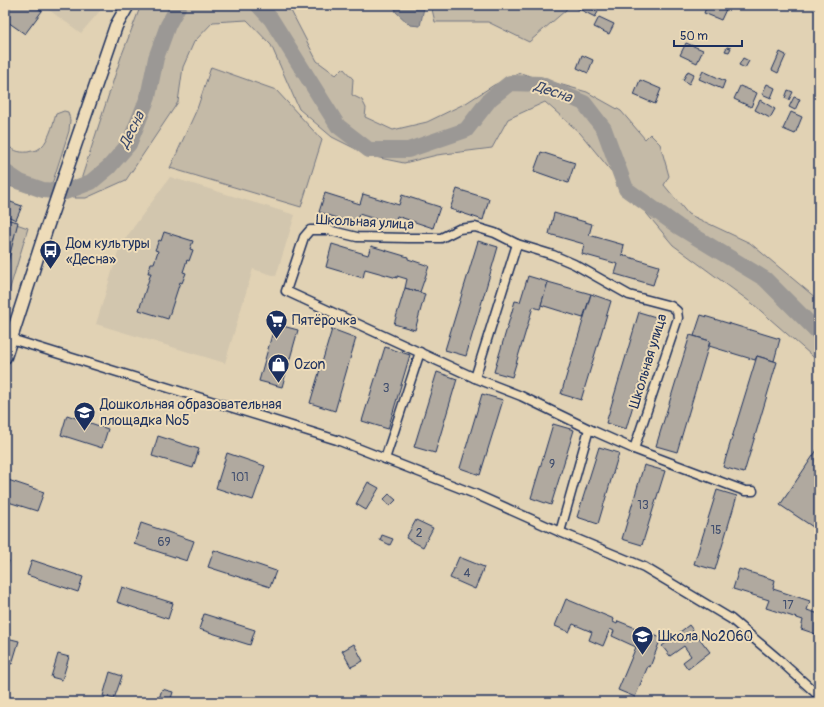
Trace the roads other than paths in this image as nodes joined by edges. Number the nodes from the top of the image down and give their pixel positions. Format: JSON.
{"nodes":[{"id":1,"x":128,"y":5,"type":"edge"},
{"id":2,"x":517,"y":244,"type":"junction"},
{"id":3,"x":11,"y":338,"type":"junction"},
{"id":4,"x":420,"y":352,"type":"junction"},
{"id":5,"x":5,"y":357,"type":"edge"},
{"id":6,"x":475,"y":378,"type":"junction"},
{"id":7,"x":589,"y":429,"type":"junction"},
{"id":8,"x":634,"y":449,"type":"junction"},
{"id":9,"x":385,"y":459,"type":"junction"},
{"id":10,"x":753,"y":491,"type":"dead end"},
{"id":11,"x":560,"y":532,"type":"junction"},
{"id":12,"x":819,"y":696,"type":"edge"}],
"edges":[{"from":1,"to":3,"type":"street"},
{"from":2,"to":4,"type":"street","name":"Школьная улица"},
{"from":2,"to":6,"type":"street"},
{"from":2,"to":8,"type":"street","name":"Школьная улица"},
{"from":3,"to":5,"type":"street"},
{"from":3,"to":9,"type":"street"},
{"from":4,"to":6,"type":"street","name":"Школьная улица"},
{"from":4,"to":9,"type":"street"},
{"from":6,"to":7,"type":"street","name":"Школьная улица"},
{"from":7,"to":8,"type":"street","name":"Школьная улица"},
{"from":7,"to":11,"type":"street"},
{"from":8,"to":10,"type":"street","name":"Школьная улица"},
{"from":9,"to":11,"type":"street"},
{"from":11,"to":12,"type":"street"}]}
